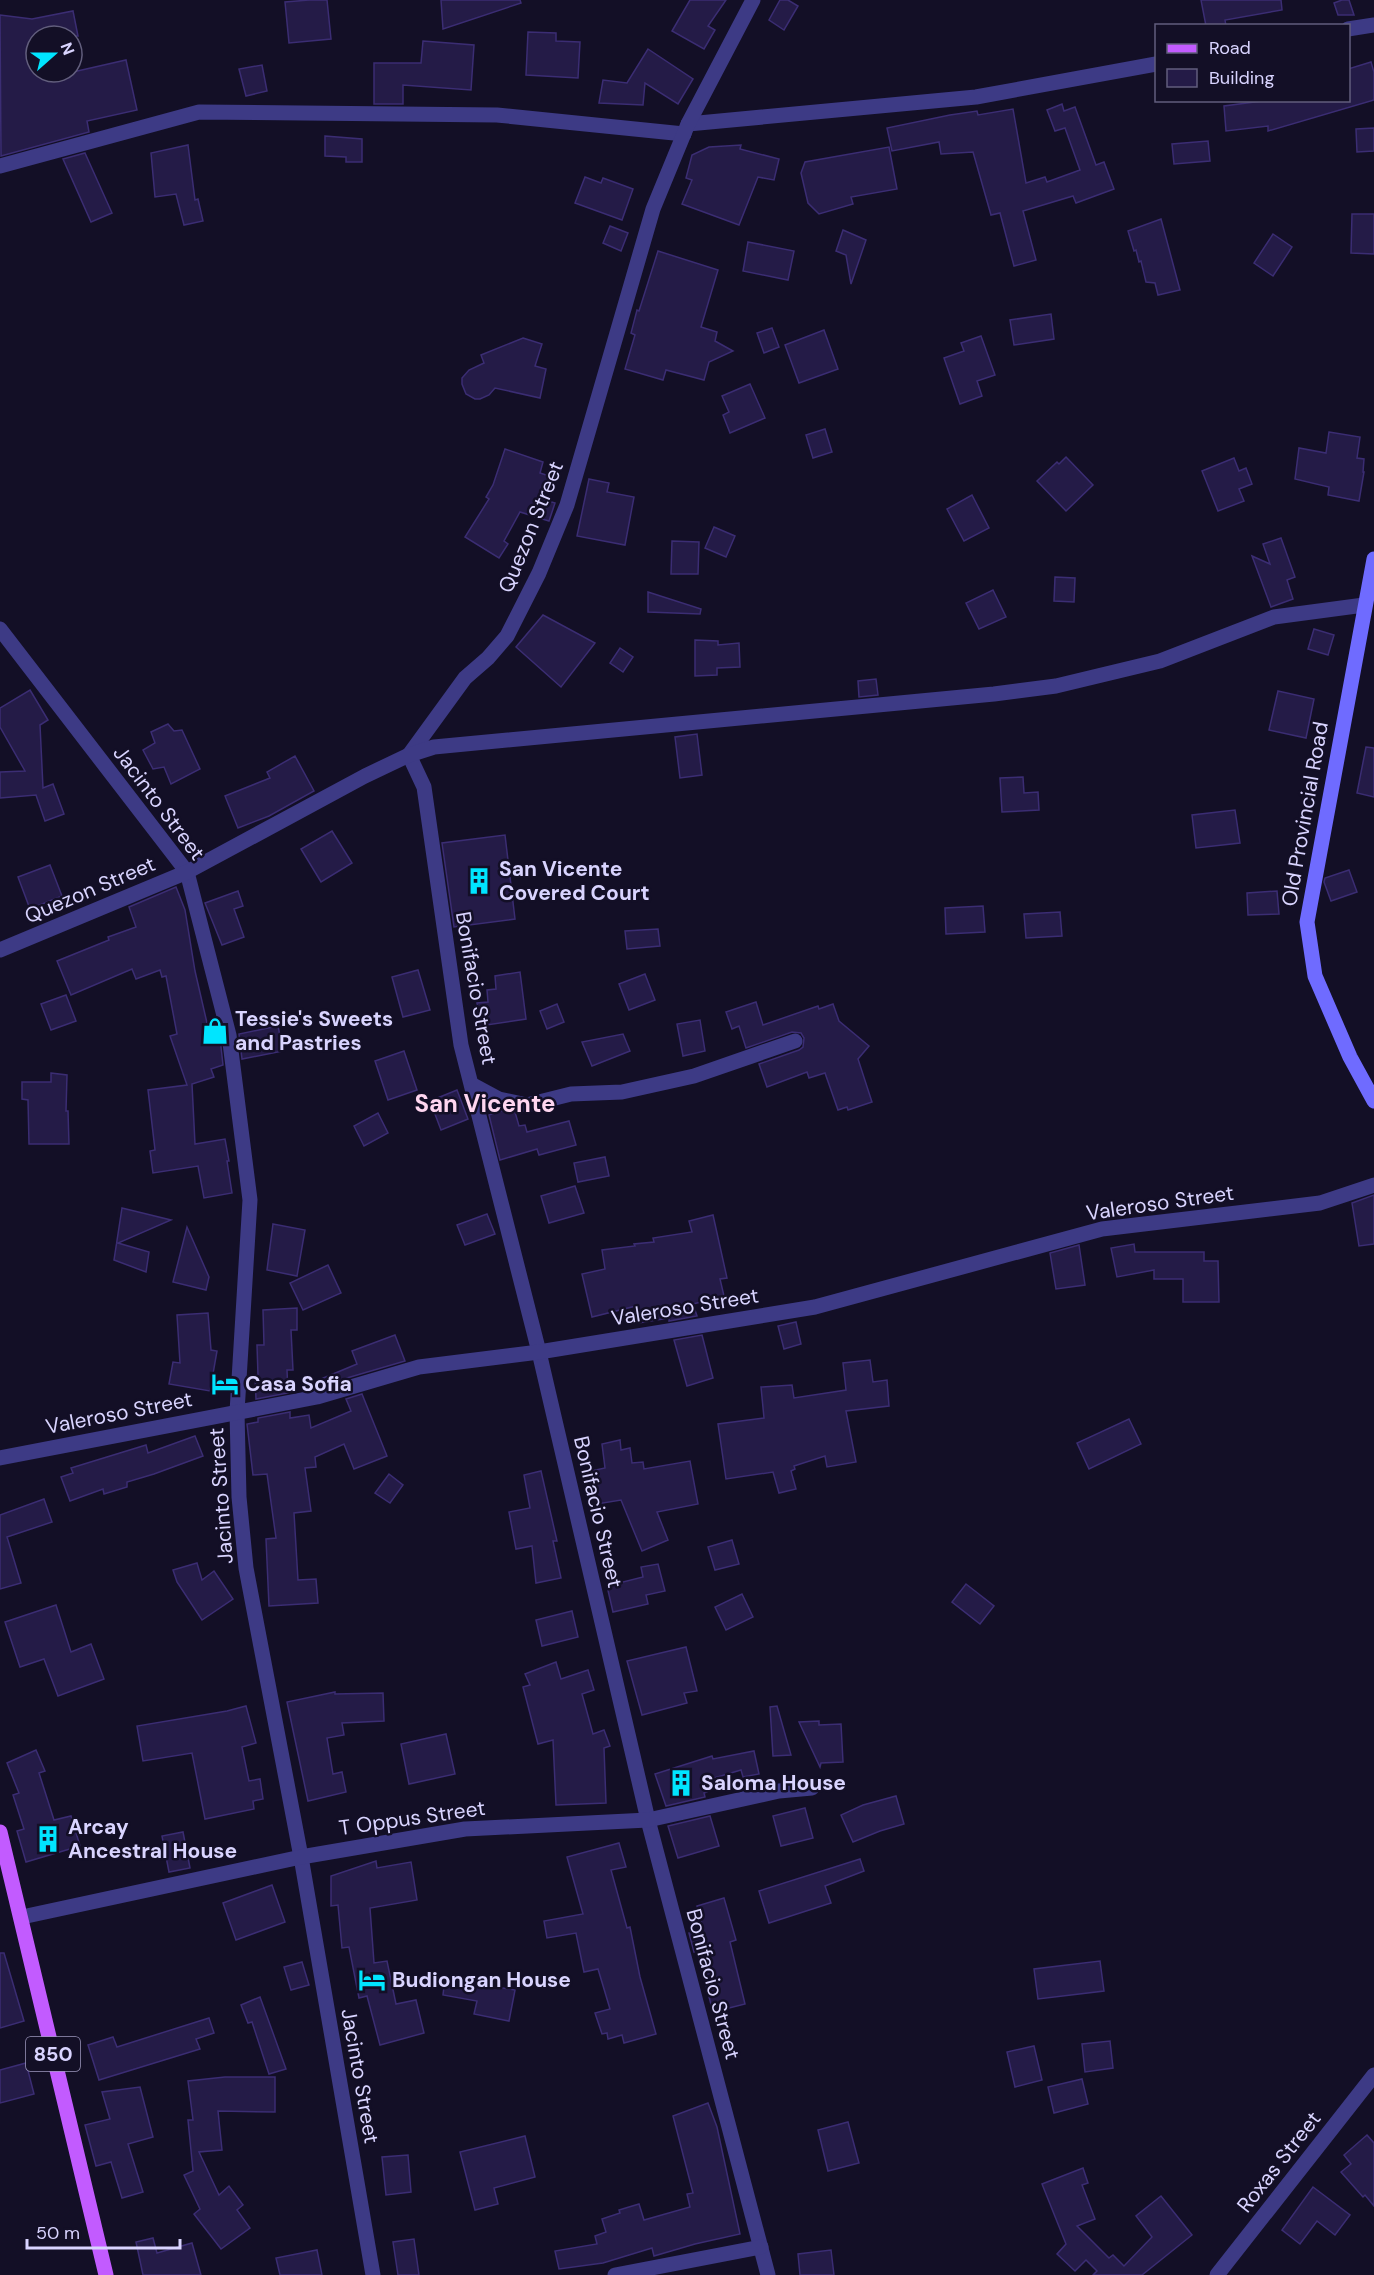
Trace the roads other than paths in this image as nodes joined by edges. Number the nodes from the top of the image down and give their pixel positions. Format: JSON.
{"nodes":[{"id":1,"x":753,"y":0,"type":"edge"},
{"id":2,"x":1374,"y":25,"type":"edge"},
{"id":3,"x":1350,"y":29,"type":"edge"},
{"id":4,"x":1155,"y":64,"type":"edge"},
{"id":5,"x":686,"y":129,"type":"junction"},
{"id":6,"x":0,"y":166,"type":"edge"},
{"id":7,"x":1374,"y":559,"type":"edge"},
{"id":8,"x":1364,"y":605,"type":"junction"},
{"id":9,"x":0,"y":629,"type":"edge"},
{"id":10,"x":409,"y":755,"type":"junction"},
{"id":11,"x":187,"y":872,"type":"junction"},
{"id":12,"x":0,"y":950,"type":"edge"},
{"id":13,"x":795,"y":1041,"type":"dead end"},
{"id":14,"x":473,"y":1085,"type":"junction"},
{"id":15,"x":1374,"y":1101,"type":"edge"},
{"id":16,"x":1374,"y":1185,"type":"edge"},
{"id":17,"x":539,"y":1352,"type":"junction"},
{"id":18,"x":237,"y":1412,"type":"junction"},
{"id":19,"x":0,"y":1458,"type":"edge"},
{"id":20,"x":812,"y":1788,"type":"dead end"},
{"id":21,"x":648,"y":1820,"type":"junction"},
{"id":22,"x":0,"y":1832,"type":"edge"},
{"id":23,"x":301,"y":1857,"type":"junction"},
{"id":24,"x":22,"y":1917,"type":"junction"},
{"id":25,"x":1374,"y":2075,"type":"edge"},
{"id":26,"x":761,"y":2247,"type":"junction"},
{"id":27,"x":106,"y":2275,"type":"edge"},
{"id":28,"x":373,"y":2275,"type":"edge"},
{"id":29,"x":615,"y":2275,"type":"edge"},
{"id":30,"x":768,"y":2275,"type":"edge"},
{"id":31,"x":1217,"y":2275,"type":"edge"}],
"edges":[{"from":1,"to":5,"type":"street","name":"Quezon Street"},
{"from":2,"to":3,"type":"street"},
{"from":4,"to":5,"type":"street"},
{"from":5,"to":6,"type":"street"},
{"from":5,"to":10,"type":"street","name":"Quezon Street"},
{"from":7,"to":8,"type":"main road","name":"Old Provincial Road"},
{"from":8,"to":10,"type":"street"},
{"from":8,"to":15,"type":"main road","name":"Old Provincial Road"},
{"from":9,"to":11,"type":"street","name":"Jacinto Street"},
{"from":10,"to":11,"type":"street","name":"Quezon Street"},
{"from":10,"to":14,"type":"street","name":"Bonifacio Street"},
{"from":11,"to":12,"type":"street","name":"Quezon Street"},
{"from":11,"to":18,"type":"street","name":"Jacinto Street"},
{"from":13,"to":14,"type":"street"},
{"from":14,"to":17,"type":"street","name":"Bonifacio Street"},
{"from":16,"to":17,"type":"street","name":"Valeroso Street"},
{"from":17,"to":18,"type":"street","name":"Valeroso Street"},
{"from":17,"to":21,"type":"street","name":"Bonifacio Street"},
{"from":18,"to":19,"type":"street","name":"Valeroso Street"},
{"from":18,"to":23,"type":"street","name":"Jacinto Street"},
{"from":20,"to":21,"type":"street","name":"T Oppus Street"},
{"from":21,"to":23,"type":"street","name":"T Oppus Street"},
{"from":21,"to":26,"type":"street","name":"Bonifacio Street"},
{"from":22,"to":24,"type":"main road","number":"850"},
{"from":23,"to":24,"type":"street","name":"T Oppus Street"},
{"from":23,"to":28,"type":"street","name":"Jacinto Street"},
{"from":24,"to":27,"type":"main road","number":"850"},
{"from":25,"to":31,"type":"street","name":"Roxas Street"},
{"from":26,"to":29,"type":"street"},
{"from":26,"to":30,"type":"street","name":"Bonifacio Street"}]}
